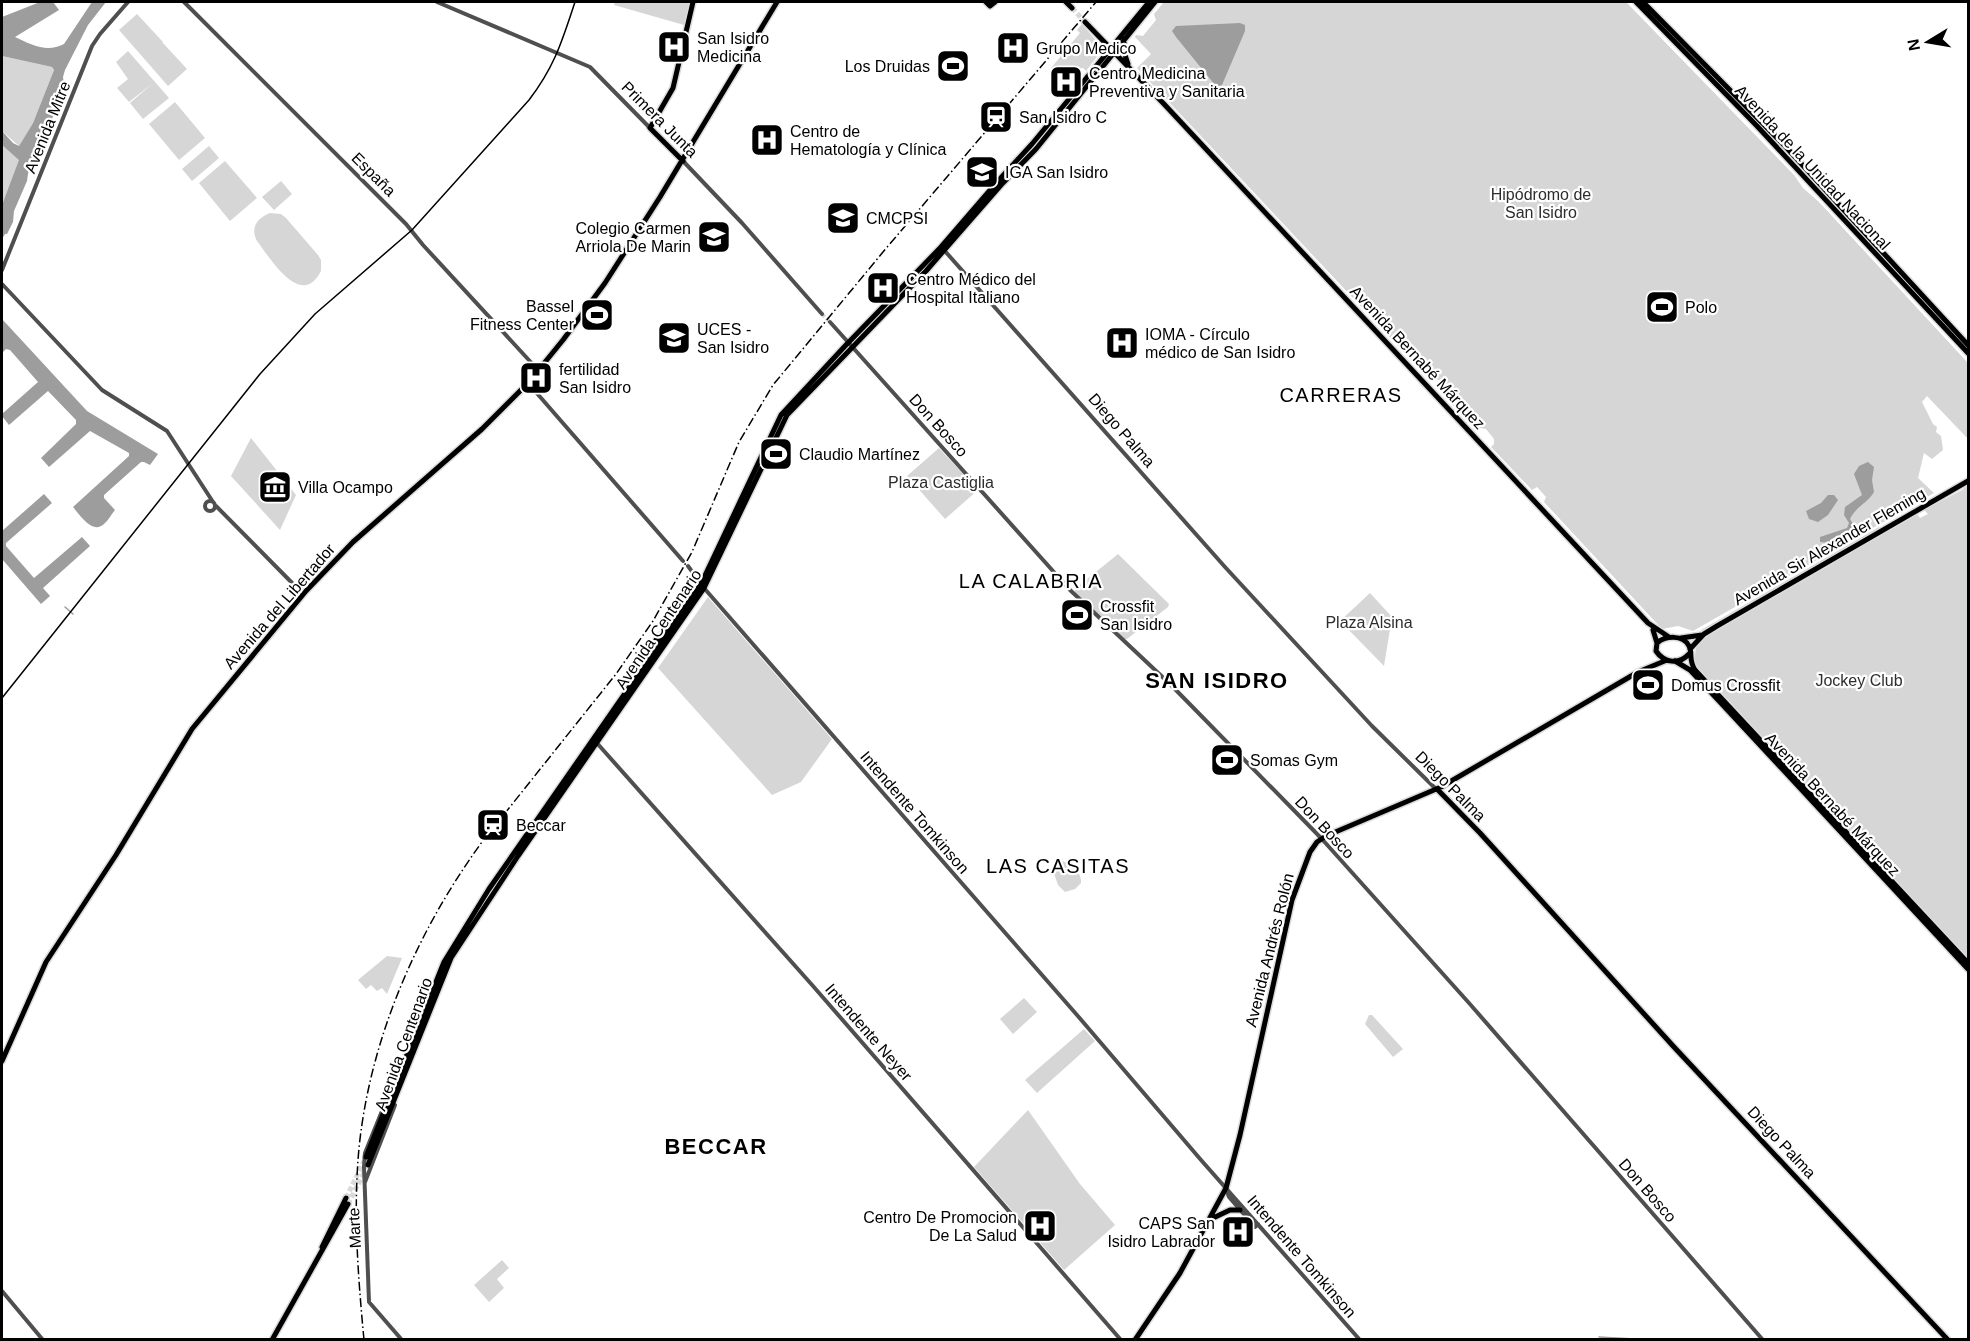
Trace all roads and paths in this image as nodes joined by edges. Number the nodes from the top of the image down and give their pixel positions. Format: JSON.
{"nodes":[{"id":1,"x":128,"y":2,"type":"edge"},
{"id":2,"x":184,"y":2,"type":"edge"},
{"id":3,"x":437,"y":2,"type":"edge"},
{"id":4,"x":693,"y":2,"type":"edge"},
{"id":5,"x":777,"y":2,"type":"edge"},
{"id":6,"x":1066,"y":2,"type":"edge"},
{"id":7,"x":1149,"y":2,"type":"edge"},
{"id":8,"x":1155,"y":2,"type":"edge"},
{"id":9,"x":1636,"y":2,"type":"edge"},
{"id":10,"x":1642,"y":2,"type":"edge"},
{"id":11,"x":1072,"y":8,"type":"dead end"},
{"id":12,"x":1085,"y":22,"type":"tunnel mouth"},
{"id":13,"x":1125,"y":38,"type":"junction"},
{"id":14,"x":1111,"y":50,"type":"junction"},
{"id":15,"x":1128,"y":64,"type":"junction"},
{"id":16,"x":1164,"y":104,"type":"junction"},
{"id":17,"x":650,"y":128,"type":"junction"},
{"id":18,"x":682,"y":160,"type":"junction"},
{"id":19,"x":943,"y":248,"type":"junction"},
{"id":20,"x":2,"y":270,"type":"edge"},
{"id":21,"x":2,"y":284,"type":"edge"},
{"id":22,"x":822,"y":314,"type":"tunnel mouth"},
{"id":23,"x":830,"y":322,"type":"tunnel mouth"},
{"id":24,"x":850,"y":344,"type":"junction"},
{"id":25,"x":1968,"y":345,"type":"edge"},
{"id":26,"x":1968,"y":353,"type":"edge"},
{"id":27,"x":538,"y":370,"type":"junction"},
{"id":28,"x":528,"y":383,"type":"junction"},
{"id":29,"x":1968,"y":481,"type":"edge"},
{"id":30,"x":682,"y":559,"type":"dead end"},
{"id":31,"x":688,"y":566,"type":"dead end"},
{"id":32,"x":703,"y":586,"type":"junction"},
{"id":33,"x":303,"y":594,"type":"junction"},
{"id":34,"x":1653,"y":628,"type":"junction"},
{"id":35,"x":1704,"y":634,"type":"junction"},
{"id":36,"x":1669,"y":637,"type":"junction"},
{"id":37,"x":1680,"y":639,"type":"junction"},
{"id":38,"x":1658,"y":643,"type":"junction"},
{"id":39,"x":658,"y":650,"type":"junction"},
{"id":40,"x":1657,"y":652,"type":"junction"},
{"id":41,"x":1690,"y":652,"type":"junction"},
{"id":42,"x":1667,"y":660,"type":"junction"},
{"id":43,"x":1675,"y":661,"type":"junction"},
{"id":44,"x":1646,"y":668,"type":"junction"},
{"id":45,"x":595,"y":741,"type":"junction"},
{"id":46,"x":1437,"y":789,"type":"junction"},
{"id":47,"x":1321,"y":838,"type":"junction"},
{"id":48,"x":1968,"y":963,"type":"edge"},
{"id":49,"x":1968,"y":969,"type":"edge"},
{"id":50,"x":2,"y":1061,"type":"edge"},
{"id":51,"x":399,"y":1083,"type":"junction"},
{"id":52,"x":366,"y":1155,"type":"joint"},
{"id":53,"x":367,"y":1167,"type":"junction"},
{"id":54,"x":1226,"y":1188,"type":"junction"},
{"id":55,"x":347,"y":1201,"type":"tunnel mouth"},
{"id":56,"x":1240,"y":1210,"type":"junction"},
{"id":57,"x":1210,"y":1220,"type":"junction"},
{"id":58,"x":1257,"y":1226,"type":"junction"},
{"id":59,"x":2,"y":1291,"type":"edge"},
{"id":60,"x":43,"y":1340,"type":"edge"},
{"id":61,"x":272,"y":1340,"type":"edge"},
{"id":62,"x":402,"y":1340,"type":"edge"},
{"id":63,"x":1121,"y":1340,"type":"edge"},
{"id":64,"x":1135,"y":1340,"type":"edge"},
{"id":65,"x":1360,"y":1340,"type":"edge"},
{"id":66,"x":1763,"y":1340,"type":"edge"},
{"id":67,"x":1948,"y":1340,"type":"edge"}],
"edges":[{"from":1,"to":20,"type":"street","name":"Avenida Mitre"},
{"from":2,"to":27,"type":"street","name":"España"},
{"from":3,"to":17,"type":"street","name":"Primera Junta"},
{"from":4,"to":17,"type":"main road"},
{"from":5,"to":18,"type":"main road","name":"Avenida del Libertador"},
{"from":6,"to":11,"type":"main road"},
{"from":7,"to":14,"type":"main road"},
{"from":8,"to":13,"type":"main road"},
{"from":9,"to":26,"type":"main road","name":"Avenida de la Unidad Nacional"},
{"from":10,"to":25,"type":"main road","name":"Avenida de la Unidad Nacional"},
{"from":12,"to":14,"type":"main road"},
{"from":13,"to":14,"type":"main road"},
{"from":13,"to":15,"type":"main road"},
{"from":14,"to":15,"type":"main road","name":"Avenida Bernabé Márquez"},
{"from":14,"to":16,"type":"main road","name":"Avenida Bernabé Márquez"},
{"from":14,"to":19,"type":"main road","name":"Avenida Centenario"},
{"from":15,"to":16,"type":"main road","name":"Avenida Bernabé Márquez"},
{"from":16,"to":34,"type":"main road","name":"Avenida Bernabé Márquez"},
{"from":17,"to":18,"type":"main road","name":"Primera Junta"},
{"from":18,"to":22,"type":"street","name":"Primera Junta"},
{"from":18,"to":27,"type":"main road","name":"Avenida del Libertador"},
{"from":19,"to":24,"type":"main road","name":"Avenida Centenario"},
{"from":19,"to":46,"type":"street","name":"Diego Palma"},
{"from":21,"to":33,"type":"street"},
{"from":23,"to":24,"type":"street"},
{"from":24,"to":32,"type":"main road","name":"Avenida Centenario"},
{"from":24,"to":47,"type":"street","name":"Don Bosco"},
{"from":27,"to":28,"type":"main road","name":"Avenida del Libertador"},
{"from":28,"to":30,"type":"street"},
{"from":28,"to":33,"type":"main road","name":"Avenida del Libertador"},
{"from":29,"to":35,"type":"main road","name":"Avenida Sir Alexander Fleming"},
{"from":31,"to":32,"type":"street"},
{"from":32,"to":39,"type":"main road","name":"Avenida Centenario"},
{"from":32,"to":39,"type":"main road","name":"Avenida Centenario"},
{"from":32,"to":54,"type":"street","name":"Intendente Tomkinson"},
{"from":33,"to":50,"type":"main road","name":"Avenida del Libertador"},
{"from":34,"to":36,"type":"main road","name":"Avenida Bernabé Márquez"},
{"from":34,"to":38,"type":"main road","name":"Avenida Bernabé Márquez"},
{"from":35,"to":37,"type":"main road","name":"Avenida Sir Alexander Fleming"},
{"from":35,"to":41,"type":"main road","name":"Avenida Sir Alexander Fleming"},
{"from":36,"to":37,"type":"main road"},
{"from":36,"to":38,"type":"main road"},
{"from":37,"to":41,"type":"main road"},
{"from":38,"to":40,"type":"main road"},
{"from":39,"to":45,"type":"main road","name":"Avenida Centenario"},
{"from":40,"to":42,"type":"main road"},
{"from":40,"to":44,"type":"main road"},
{"from":41,"to":43,"type":"main road"},
{"from":41,"to":48,"type":"main road","name":"Avenida Bernabé Márquez"},
{"from":42,"to":43,"type":"main road"},
{"from":42,"to":44,"type":"main road"},
{"from":43,"to":49,"type":"main road","name":"Avenida Bernabé Márquez"},
{"from":44,"to":46,"type":"main road"},
{"from":45,"to":51,"type":"main road","name":"Avenida Centenario"},
{"from":45,"to":63,"type":"street","name":"Intendente Neyer"},
{"from":46,"to":47,"type":"main road"},
{"from":46,"to":67,"type":"main road","name":"Diego Palma"},
{"from":47,"to":54,"type":"main road","name":"Avenida Andrés Rolón"},
{"from":47,"to":66,"type":"street","name":"Don Bosco"},
{"from":51,"to":52,"type":"main road"},
{"from":51,"to":53,"type":"main road"},
{"from":52,"to":53,"type":"street"},
{"from":53,"to":62,"type":"street","name":"Marte"},
{"from":54,"to":56,"type":"street","name":"Intendente Tomkinson"},
{"from":54,"to":57,"type":"main road","name":"Avenida Andrés Rolón"},
{"from":54,"to":58,"type":"street","name":"Intendente Tomkinson"},
{"from":55,"to":61,"type":"main road"},
{"from":56,"to":57,"type":"main road"},
{"from":56,"to":58,"type":"street","name":"Intendente Tomkinson"},
{"from":57,"to":64,"type":"main road","name":"Avenida Andrés Rolón"},
{"from":58,"to":65,"type":"street","name":"Intendente Tomkinson"},
{"from":59,"to":60,"type":"street"}]}
